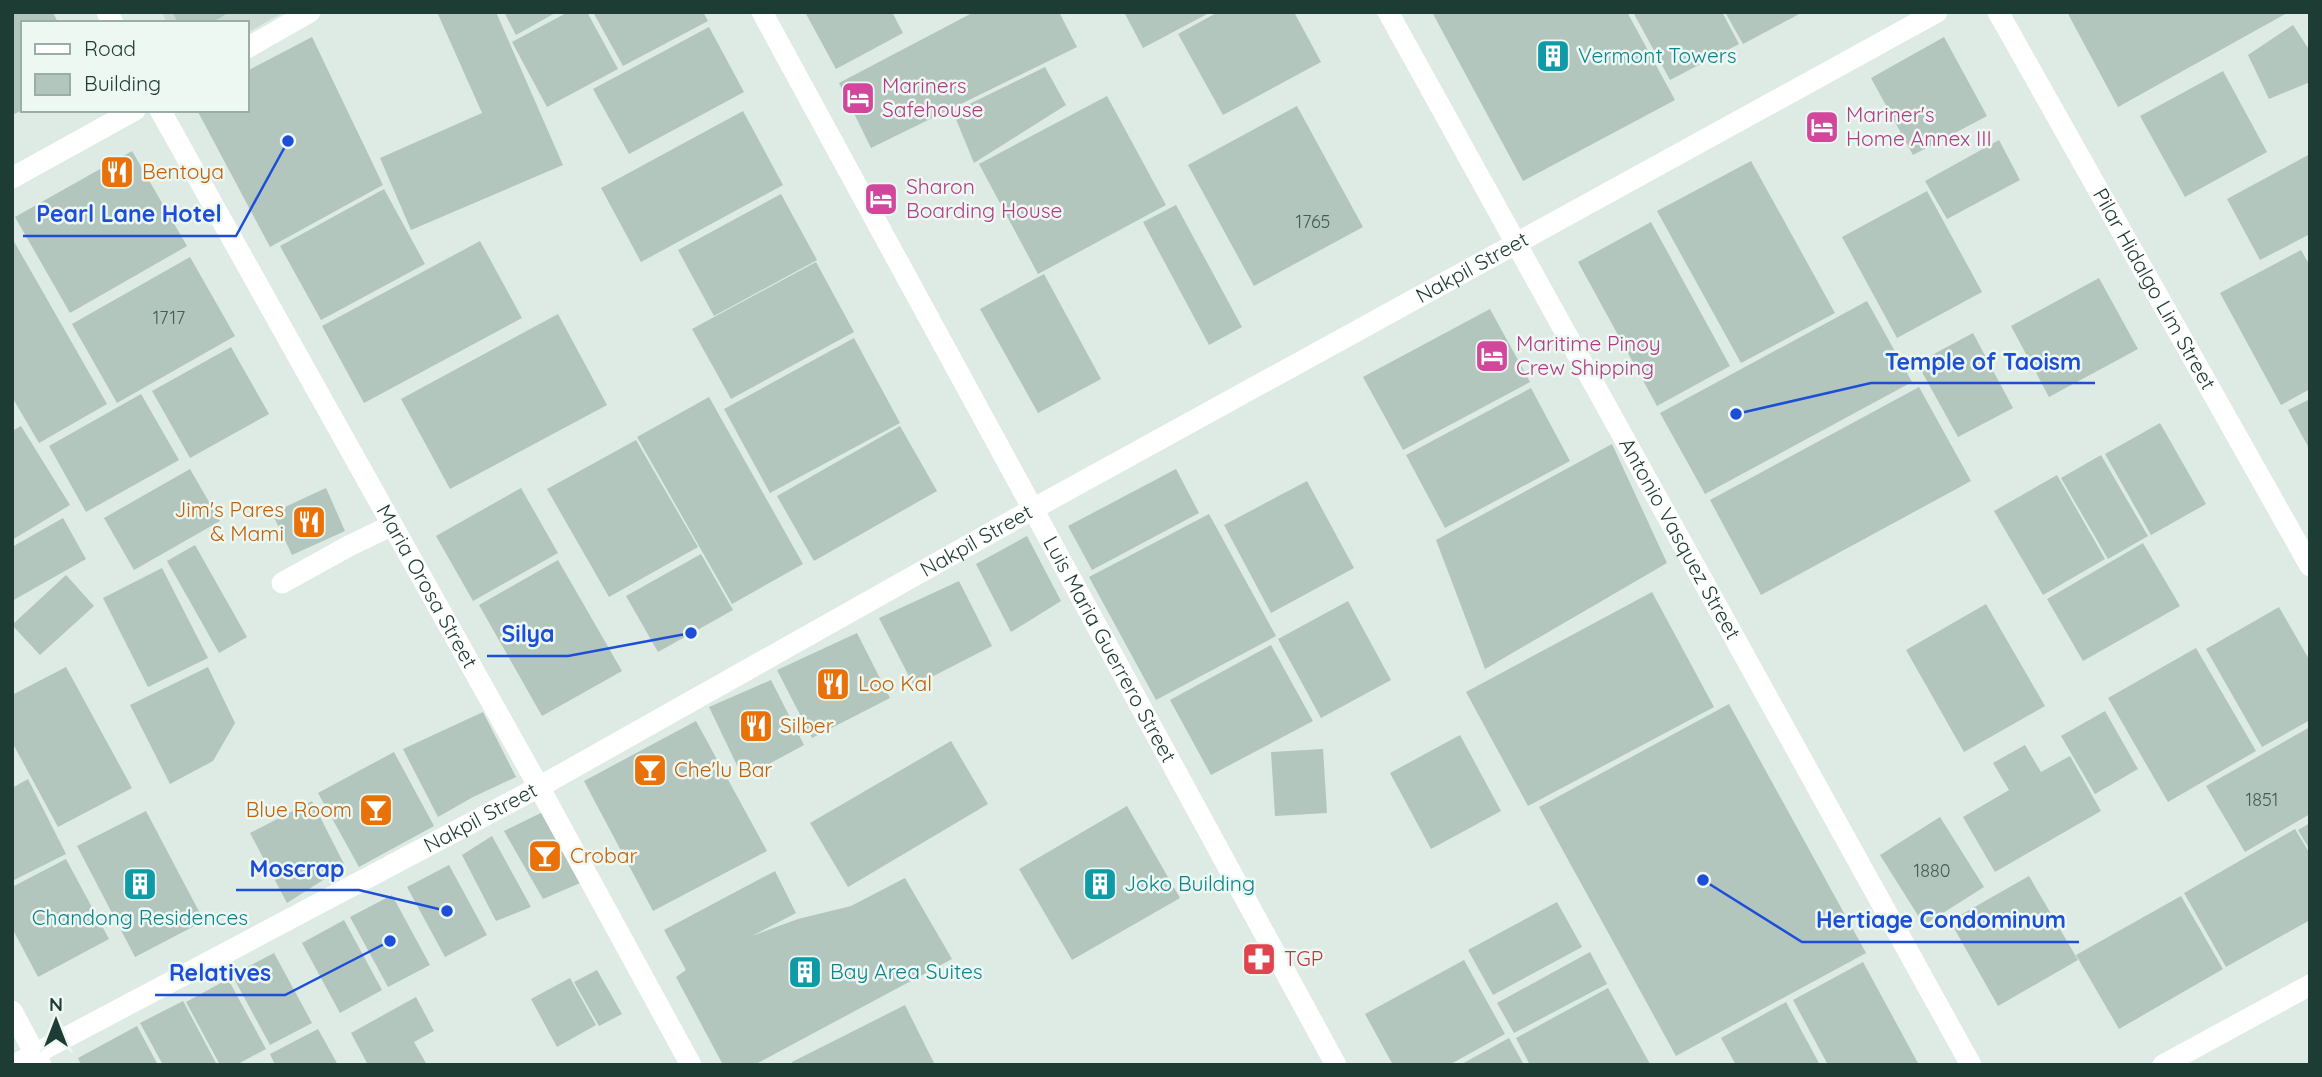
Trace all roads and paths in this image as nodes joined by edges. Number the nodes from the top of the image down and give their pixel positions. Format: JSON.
{"nodes":[{"id":1,"x":310,"y":12,"type":"edge"},
{"id":2,"x":762,"y":12,"type":"edge"},
{"id":3,"x":1388,"y":12,"type":"edge"},
{"id":4,"x":1937,"y":12,"type":"edge"},
{"id":5,"x":1998,"y":12,"type":"edge"},
{"id":6,"x":248,"y":47,"type":"edge"},
{"id":7,"x":131,"y":112,"type":"edge"},
{"id":8,"x":161,"y":112,"type":"edge"},
{"id":9,"x":12,"y":178,"type":"edge"},
{"id":10,"x":1516,"y":242,"type":"junction"},
{"id":11,"x":1033,"y":509,"type":"junction"},
{"id":12,"x":392,"y":525,"type":"junction"},
{"id":13,"x":2310,"y":566,"type":"edge"},
{"id":14,"x":282,"y":583,"type":"dead end"},
{"id":15,"x":539,"y":787,"type":"junction"},
{"id":16,"x":2310,"y":985,"type":"edge"},
{"id":17,"x":12,"y":1011,"type":"edge"},
{"id":18,"x":38,"y":1059,"type":"edge"},
{"id":19,"x":14,"y":1065,"type":"edge"},
{"id":20,"x":691,"y":1065,"type":"edge"},
{"id":21,"x":1336,"y":1065,"type":"edge"},
{"id":22,"x":1971,"y":1065,"type":"edge"},
{"id":23,"x":2163,"y":1065,"type":"edge"}],
"edges":[{"from":1,"to":6,"type":"street"},
{"from":2,"to":11,"type":"street","name":"Luis Maria Guerrero Street"},
{"from":3,"to":10,"type":"street","name":"Antonio Vasquez Street"},
{"from":4,"to":10,"type":"street","name":"Nakpil Street"},
{"from":5,"to":13,"type":"street","name":"Pilar Hidalgo Lim Street"},
{"from":7,"to":9,"type":"street"},
{"from":8,"to":12,"type":"street","name":"Maria Orosa Street"},
{"from":10,"to":11,"type":"street","name":"Nakpil Street"},
{"from":10,"to":22,"type":"street","name":"Antonio Vasquez Street"},
{"from":11,"to":15,"type":"street","name":"Nakpil Street"},
{"from":11,"to":21,"type":"street","name":"Luis Maria Guerrero Street"},
{"from":12,"to":14,"type":"street"},
{"from":12,"to":15,"type":"street","name":"Maria Orosa Street"},
{"from":15,"to":18,"type":"street","name":"Nakpil Street"},
{"from":15,"to":20,"type":"street","name":"Maria Orosa Street"},
{"from":16,"to":23,"type":"street"},
{"from":17,"to":18,"type":"street"},
{"from":18,"to":19,"type":"street","name":"Nakpil Street"}]}
